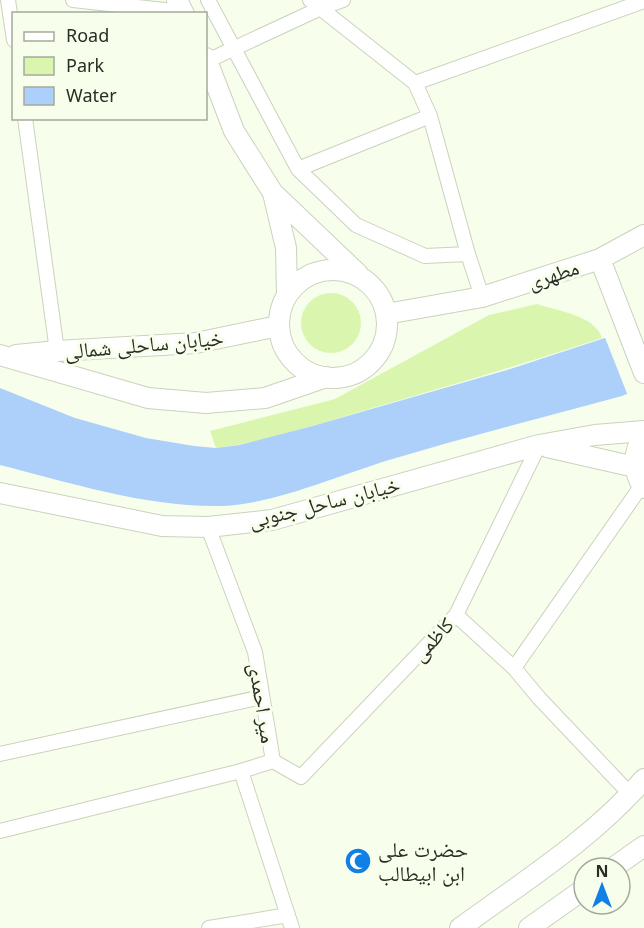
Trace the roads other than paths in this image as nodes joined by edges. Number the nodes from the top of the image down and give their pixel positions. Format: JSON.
{"nodes":[{"id":1,"x":8,"y":0,"type":"edge"},
{"id":2,"x":73,"y":0,"type":"edge"},
{"id":3,"x":208,"y":0,"type":"edge"},
{"id":4,"x":343,"y":0,"type":"edge"},
{"id":5,"x":644,"y":1,"type":"edge"},
{"id":6,"x":315,"y":4,"type":"edge"},
{"id":7,"x":181,"y":8,"type":"edge"},
{"id":8,"x":12,"y":27,"type":"edge"},
{"id":9,"x":233,"y":49,"type":"junction"},
{"id":10,"x":207,"y":59,"type":"edge"},
{"id":11,"x":207,"y":62,"type":"edge"},
{"id":12,"x":415,"y":83,"type":"junction"},
{"id":13,"x":430,"y":116,"type":"junction"},
{"id":14,"x":25,"y":120,"type":"edge"},
{"id":15,"x":298,"y":169,"type":"junction"},
{"id":16,"x":273,"y":193,"type":"junction"},
{"id":17,"x":644,"y":235,"type":"edge"},
{"id":18,"x":468,"y":254,"type":"junction"},
{"id":19,"x":600,"y":259,"type":"junction"},
{"id":20,"x":364,"y":280,"type":"junction"},
{"id":21,"x":287,"y":295,"type":"junction"},
{"id":22,"x":482,"y":297,"type":"junction"},
{"id":23,"x":386,"y":314,"type":"junction"},
{"id":24,"x":278,"y":326,"type":"junction"},
{"id":25,"x":57,"y":351,"type":"junction"},
{"id":26,"x":4,"y":356,"type":"edge"},
{"id":27,"x":644,"y":373,"type":"edge"},
{"id":28,"x":326,"y":377,"type":"junction"},
{"id":29,"x":644,"y":433,"type":"edge"},
{"id":30,"x":539,"y":445,"type":"junction"},
{"id":31,"x":640,"y":480,"type":"edge"},
{"id":32,"x":0,"y":493,"type":"edge"},
{"id":33,"x":208,"y":527,"type":"junction"},
{"id":34,"x":456,"y":615,"type":"junction"},
{"id":35,"x":514,"y":668,"type":"junction"},
{"id":36,"x":262,"y":697,"type":"junction"},
{"id":37,"x":0,"y":754,"type":"edge"},
{"id":38,"x":273,"y":761,"type":"junction"},
{"id":39,"x":241,"y":771,"type":"junction"},
{"id":40,"x":644,"y":779,"type":"edge"},
{"id":41,"x":631,"y":795,"type":"junction"},
{"id":42,"x":0,"y":831,"type":"edge"},
{"id":43,"x":644,"y":846,"type":"edge"},
{"id":44,"x":630,"y":856,"type":"edge"},
{"id":45,"x":572,"y":897,"type":"edge"},
{"id":46,"x":290,"y":921,"type":"edge"},
{"id":47,"x":209,"y":928,"type":"edge"},
{"id":48,"x":460,"y":928,"type":"edge"},
{"id":49,"x":529,"y":928,"type":"edge"}],
"edges":[{"from":1,"to":8,"type":"street"},
{"from":2,"to":7,"type":"street"},
{"from":3,"to":9,"type":"street"},
{"from":4,"to":6,"type":"street"},
{"from":5,"to":12,"type":"street"},
{"from":6,"to":9,"type":"street"},
{"from":6,"to":12,"type":"street"},
{"from":9,"to":10,"type":"street"},
{"from":9,"to":15,"type":"street"},
{"from":11,"to":16,"type":"main road"},
{"from":12,"to":13,"type":"street"},
{"from":13,"to":15,"type":"street"},
{"from":13,"to":18,"type":"street"},
{"from":14,"to":25,"type":"street"},
{"from":15,"to":18,"type":"street"},
{"from":16,"to":20,"type":"main road"},
{"from":16,"to":21,"type":"main road"},
{"from":17,"to":19,"type":"main road"},
{"from":18,"to":22,"type":"street"},
{"from":19,"to":22,"type":"main road","name":"مطهری"},
{"from":19,"to":27,"type":"main road","name":"مطهری"},
{"from":20,"to":21,"type":"main road"},
{"from":20,"to":23,"type":"main road"},
{"from":21,"to":24,"type":"main road"},
{"from":22,"to":23,"type":"main road","name":"مطهری"},
{"from":23,"to":28,"type":"main road"},
{"from":24,"to":25,"type":"main road","name":"خیابان ساحلی شمالی"},
{"from":24,"to":28,"type":"main road"},
{"from":25,"to":26,"type":"main road","name":"خیابان ساحلی شمالی"},
{"from":26,"to":28,"type":"main road","name":"خیابان ساحلی شمالی"},
{"from":29,"to":30,"type":"main road","name":"خیابان ساحل جنوبی"},
{"from":29,"to":31,"type":"main road"},
{"from":30,"to":31,"type":"main road"},
{"from":30,"to":33,"type":"main road","name":"خیابان ساحل جنوبی"},
{"from":30,"to":34,"type":"street","name":"کاظمی"},
{"from":31,"to":35,"type":"street"},
{"from":32,"to":33,"type":"main road","name":"خیابان ساحل جنوبی"},
{"from":33,"to":36,"type":"street","name":"میر احمدی"},
{"from":34,"to":35,"type":"street"},
{"from":34,"to":38,"type":"street","name":"کاظمی"},
{"from":35,"to":41,"type":"street"},
{"from":36,"to":37,"type":"street"},
{"from":36,"to":38,"type":"street","name":"میر احمدی"},
{"from":38,"to":39,"type":"street","name":"میر احمدی"},
{"from":39,"to":42,"type":"street"},
{"from":39,"to":46,"type":"street","name":"میر احمدی"},
{"from":40,"to":41,"type":"main road"},
{"from":41,"to":48,"type":"main road"},
{"from":43,"to":44,"type":"main road"},
{"from":45,"to":49,"type":"main road"},
{"from":46,"to":47,"type":"street"}]}
